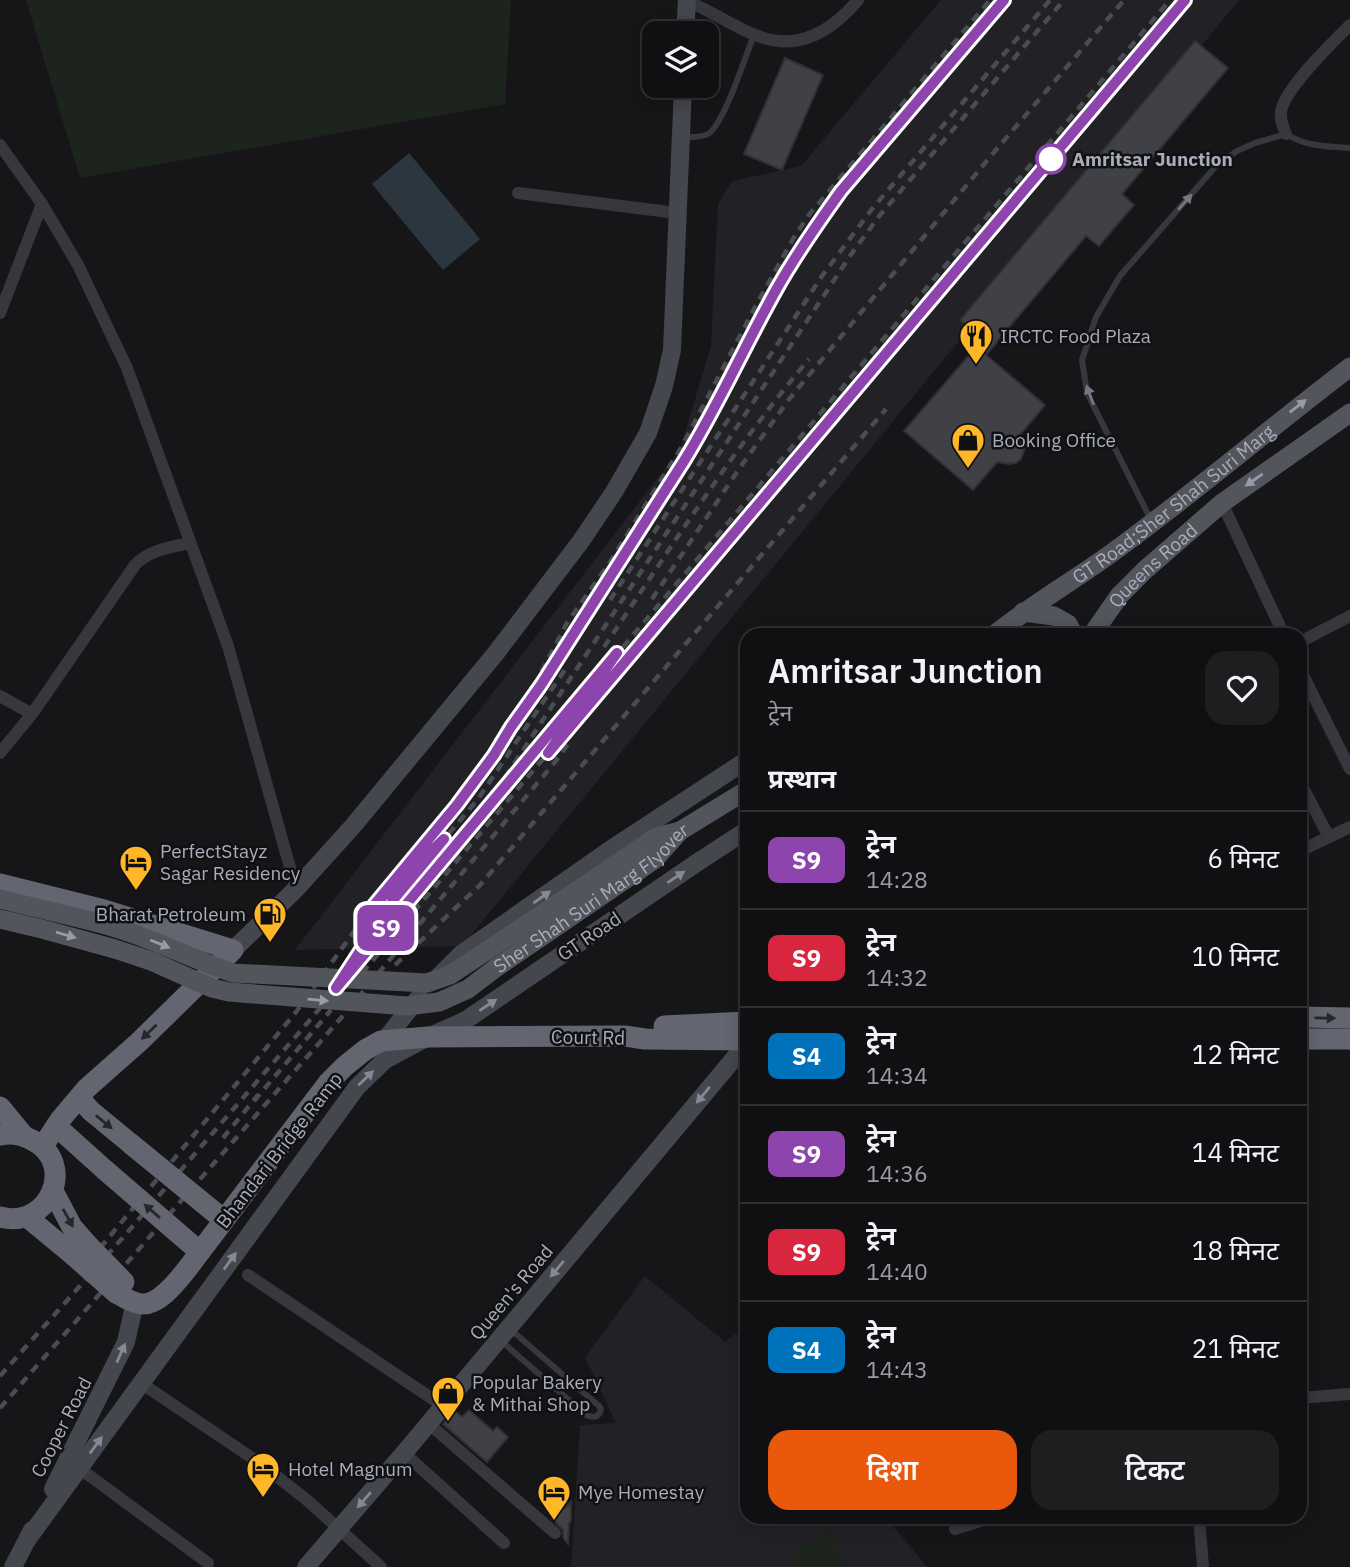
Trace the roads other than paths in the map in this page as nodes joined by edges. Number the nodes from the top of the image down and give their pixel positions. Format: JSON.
{"nodes":[{"id":1,"x":686,"y":0,"type":"edge"},
{"id":2,"x":858,"y":0,"type":"edge"},
{"id":3,"x":685,"y":21,"type":"edge"},
{"id":4,"x":1350,"y":25,"type":"edge"},
{"id":5,"x":754,"y":35,"type":"junction"},
{"id":6,"x":682,"y":98,"type":"edge"},
{"id":7,"x":1286,"y":134,"type":"junction"},
{"id":8,"x":680,"y":138,"type":"junction"},
{"id":9,"x":0,"y":145,"type":"edge"},
{"id":10,"x":1350,"y":148,"type":"edge"},
{"id":11,"x":517,"y":193,"type":"dead end"},
{"id":12,"x":43,"y":204,"type":"junction"},
{"id":13,"x":677,"y":213,"type":"junction"},
{"id":14,"x":0,"y":313,"type":"edge"},
{"id":15,"x":1350,"y":367,"type":"edge"},
{"id":16,"x":1350,"y":413,"type":"edge"},
{"id":17,"x":1222,"y":503,"type":"junction"},
{"id":18,"x":1152,"y":522,"type":"junction"},
{"id":19,"x":190,"y":543,"type":"junction"},
{"id":20,"x":1124,"y":545,"type":"junction"},
{"id":21,"x":1145,"y":570,"type":"junction"},
{"id":22,"x":1023,"y":612,"type":"junction"},
{"id":23,"x":1350,"y":616,"type":"edge"},
{"id":24,"x":1003,"y":628,"type":"edge"},
{"id":25,"x":1071,"y":628,"type":"edge"},
{"id":26,"x":1097,"y":628,"type":"edge"},
{"id":27,"x":1281,"y":628,"type":"edge"},
{"id":28,"x":1307,"y":638,"type":"edge"},
{"id":29,"x":1307,"y":683,"type":"edge"},
{"id":30,"x":0,"y":696,"type":"edge"},
{"id":31,"x":33,"y":714,"type":"junction"},
{"id":32,"x":0,"y":753,"type":"edge"},
{"id":33,"x":740,"y":765,"type":"edge"},
{"id":34,"x":1350,"y":769,"type":"edge"},
{"id":35,"x":740,"y":794,"type":"edge"},
{"id":36,"x":1307,"y":795,"type":"edge"},
{"id":37,"x":1350,"y":827,"type":"edge"},
{"id":38,"x":680,"y":831,"type":"junction"},
{"id":39,"x":740,"y":835,"type":"edge"},
{"id":40,"x":1329,"y":837,"type":"junction"},
{"id":41,"x":1307,"y":848,"type":"edge"},
{"id":42,"x":0,"y":884,"type":"edge"},
{"id":43,"x":296,"y":889,"type":"junction"},
{"id":44,"x":0,"y":899,"type":"edge"},
{"id":45,"x":0,"y":919,"type":"edge"},
{"id":46,"x":233,"y":950,"type":"junction"},
{"id":47,"x":1307,"y":1017,"type":"edge"},
{"id":48,"x":1350,"y":1018,"type":"edge"},
{"id":49,"x":740,"y":1022,"type":"edge"},
{"id":50,"x":625,"y":1035,"type":"junction"},
{"id":51,"x":428,"y":1037,"type":"junction"},
{"id":52,"x":1307,"y":1039,"type":"edge"},
{"id":53,"x":1350,"y":1039,"type":"edge"},
{"id":54,"x":382,"y":1041,"type":"junction"},
{"id":55,"x":740,"y":1041,"type":"edge"},
{"id":56,"x":740,"y":1049,"type":"edge"},
{"id":57,"x":79,"y":1098,"type":"junction"},
{"id":58,"x":0,"y":1107,"type":"edge"},
{"id":59,"x":56,"y":1126,"type":"junction"},
{"id":60,"x":0,"y":1135,"type":"edge"},
{"id":61,"x":23,"y":1135,"type":"junction"},
{"id":62,"x":43,"y":1146,"type":"junction"},
{"id":63,"x":53,"y":1191,"type":"junction"},
{"id":64,"x":0,"y":1217,"type":"edge"},
{"id":65,"x":27,"y":1217,"type":"junction"},
{"id":66,"x":224,"y":1220,"type":"junction"},
{"id":67,"x":80,"y":1249,"type":"junction"},
{"id":68,"x":200,"y":1252,"type":"junction"},
{"id":69,"x":248,"y":1275,"type":"dead end"},
{"id":70,"x":125,"y":1292,"type":"junction"},
{"id":71,"x":503,"y":1334,"type":"junction"},
{"id":72,"x":141,"y":1383,"type":"junction"},
{"id":73,"x":1350,"y":1394,"type":"edge"},
{"id":74,"x":1307,"y":1397,"type":"edge"},
{"id":75,"x":443,"y":1406,"type":"junction"},
{"id":76,"x":429,"y":1424,"type":"junction"},
{"id":77,"x":404,"y":1453,"type":"junction"},
{"id":78,"x":79,"y":1468,"type":"junction"},
{"id":79,"x":971,"y":1524,"type":"edge"},
{"id":80,"x":1200,"y":1524,"type":"edge"},
{"id":81,"x":339,"y":1528,"type":"junction"},
{"id":82,"x":955,"y":1529,"type":"dead end"},
{"id":83,"x":555,"y":1532,"type":"dead end"},
{"id":84,"x":27,"y":1540,"type":"junction"},
{"id":85,"x":504,"y":1544,"type":"dead end"},
{"id":86,"x":208,"y":1563,"type":"dead end"},
{"id":87,"x":13,"y":1567,"type":"edge"},
{"id":88,"x":306,"y":1567,"type":"edge"},
{"id":89,"x":381,"y":1567,"type":"edge"},
{"id":90,"x":1203,"y":1567,"type":"edge"}],
"edges":[{"from":1,"to":3,"type":"main road"},
{"from":1,"to":5,"type":"street"},
{"from":2,"to":5,"type":"street"},
{"from":4,"to":7,"type":"street"},
{"from":5,"to":8,"type":"lane"},
{"from":6,"to":8,"type":"main road"},
{"from":7,"to":10,"type":"lane"},
{"from":18,"to":7,"type":"lane","one_way":true},
{"from":8,"to":13,"type":"main road"},
{"from":9,"to":12,"type":"street"},
{"from":11,"to":13,"type":"street"},
{"from":12,"to":14,"type":"street"},
{"from":12,"to":19,"type":"street"},
{"from":13,"to":43,"type":"main road"},
{"from":18,"to":15,"type":"main road","name":"GT Road;Sher Shah Suri Marg","one_way":true},
{"from":16,"to":17,"type":"main road","name":"GT Road;Sher Shah Suri Marg","one_way":true},
{"from":17,"to":21,"type":"main road","name":"Queens Road"},
{"from":17,"to":27,"type":"street"},
{"from":18,"to":20,"type":"main road","name":"GT Road;Sher Shah Suri Marg"},
{"from":19,"to":31,"type":"street"},
{"from":19,"to":43,"type":"street"},
{"from":20,"to":21,"type":"main road"},
{"from":20,"to":22,"type":"main road","name":"GT Road;Sher Shah Suri Marg"},
{"from":21,"to":26,"type":"main road","name":"Queens Road"},
{"from":22,"to":24,"type":"main road","name":"GT Road;Sher Shah Suri Marg"},
{"from":22,"to":25,"type":"main road"},
{"from":23,"to":28,"type":"street"},
{"from":29,"to":34,"type":"street"},
{"from":30,"to":31,"type":"street"},
{"from":31,"to":32,"type":"street"},
{"from":54,"to":33,"type":"main road","one_way":true},
{"from":35,"to":38,"type":"main road"},
{"from":36,"to":40,"type":"street"},
{"from":37,"to":40,"type":"street"},
{"from":44,"to":38,"type":"main road","name":"Sher Shah Suri Marg Flyover","one_way":true,"bridge":true},
{"from":45,"to":38,"type":"main road","name":"Sher Shah Suri Marg Flyover","one_way":true,"bridge":true},
{"from":51,"to":39,"type":"main road","name":"GT Road","one_way":true},
{"from":40,"to":41,"type":"street"},
{"from":42,"to":46,"type":"highway"},
{"from":43,"to":46,"type":"main road"},
{"from":46,"to":57,"type":"highway","one_way":true},
{"from":47,"to":48,"type":"highway","one_way":true},
{"from":49,"to":50,"type":"highway"},
{"from":50,"to":51,"type":"highway","name":"Court Rd"},
{"from":50,"to":55,"type":"highway","name":"Court Rd"},
{"from":51,"to":54,"type":"highway","name":"Bhandari Bridge Ramp"},
{"from":72,"to":51,"type":"main road","name":"GT Road","one_way":true},
{"from":52,"to":53,"type":"highway"},
{"from":54,"to":66,"type":"highway","name":"Bhandari Bridge Ramp"},
{"from":56,"to":71,"type":"main road","name":"Queen's Road","one_way":true},
{"from":57,"to":59,"type":"highway"},
{"from":57,"to":66,"type":"highway","one_way":true,"bridge":true},
{"from":58,"to":61,"type":"highway"},
{"from":59,"to":62,"type":"highway"},
{"from":68,"to":59,"type":"highway","one_way":true,"bridge":true},
{"from":60,"to":61,"type":"highway"},
{"from":61,"to":62,"type":"highway"},
{"from":62,"to":63,"type":"highway"},
{"from":63,"to":65,"type":"highway"},
{"from":63,"to":67,"type":"highway","one_way":true},
{"from":64,"to":65,"type":"highway"},
{"from":65,"to":67,"type":"highway"},
{"from":66,"to":68,"type":"highway","name":"Bhandari Bridge Ramp"},
{"from":67,"to":70,"type":"highway","bridge":true},
{"from":68,"to":70,"type":"highway","name":"Bhandari Bridge Ramp"},
{"from":69,"to":75,"type":"street"},
{"from":84,"to":70,"type":"main road","name":"Cooper Road","one_way":true},
{"from":71,"to":71,"type":"lane"},
{"from":71,"to":75,"type":"main road","name":"Queen's Road"},
{"from":78,"to":72,"type":"main road","name":"GT Road","one_way":true},
{"from":72,"to":81,"type":"street"},
{"from":73,"to":74,"type":"street"},
{"from":75,"to":76,"type":"main road","name":"Queen's Road"},
{"from":76,"to":77,"type":"main road","name":"Queen's Road"},
{"from":76,"to":83,"type":"street"},
{"from":77,"to":81,"type":"main road","name":"Queen's Road","one_way":true},
{"from":77,"to":85,"type":"street"},
{"from":78,"to":84,"type":"main road","name":"GT Road"},
{"from":78,"to":86,"type":"street"},
{"from":79,"to":82,"type":"street"},
{"from":80,"to":90,"type":"street"},
{"from":81,"to":88,"type":"main road","name":"Queen's Road"},
{"from":81,"to":89,"type":"street"},
{"from":84,"to":87,"type":"main road","name":"Cooper Road"}]}
